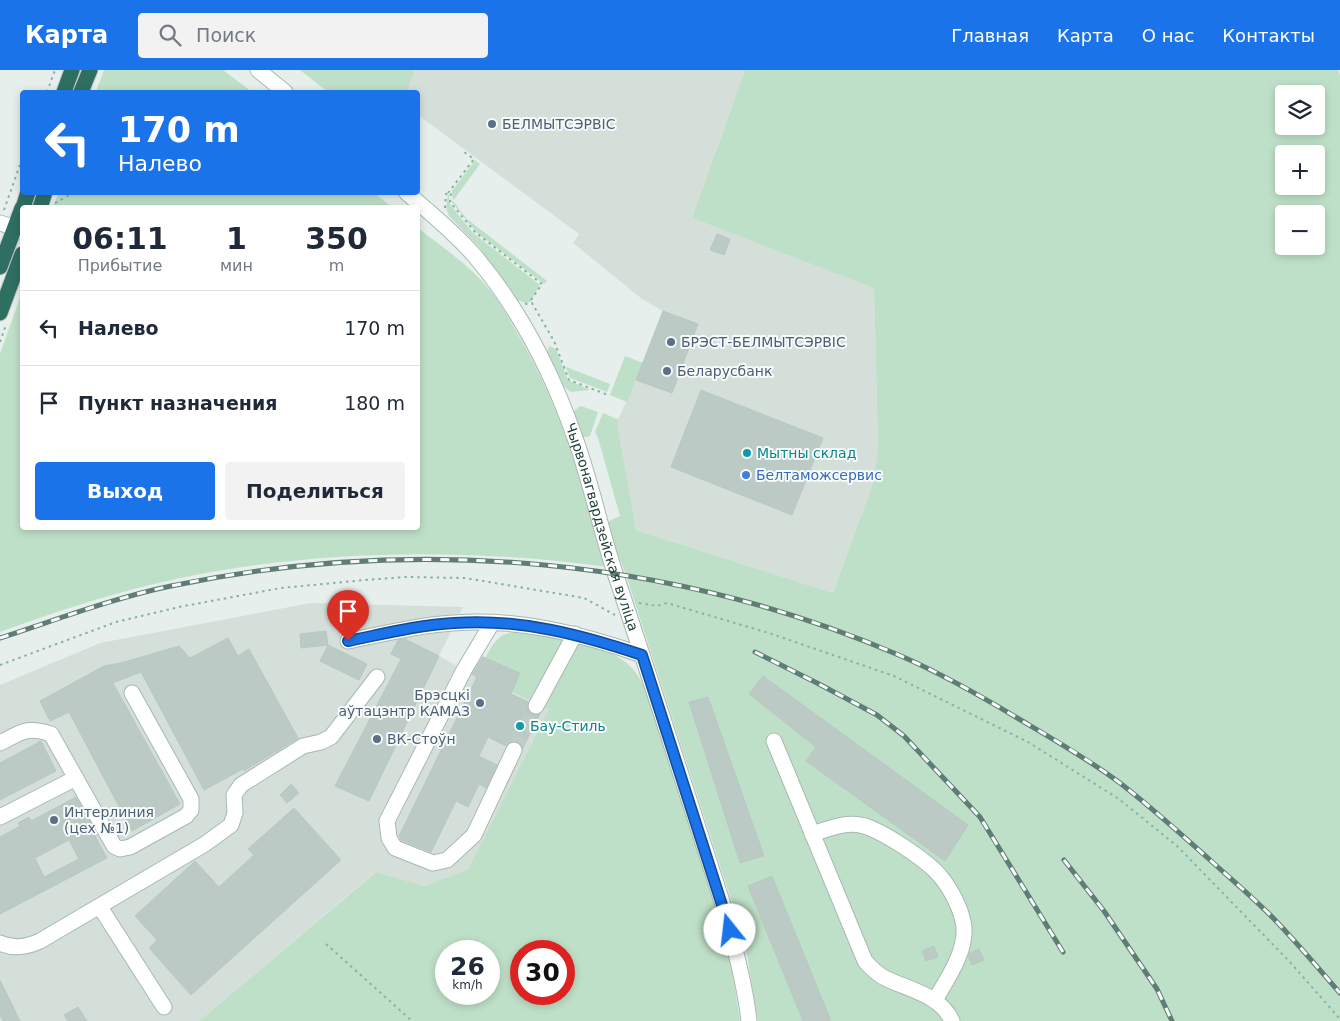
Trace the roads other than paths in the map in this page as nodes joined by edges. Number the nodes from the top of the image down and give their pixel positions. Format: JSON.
{"nodes":[{"id":1,"x":72,"y":70,"type":"edge"},
{"id":2,"x":90,"y":70,"type":"edge"},
{"id":3,"x":258,"y":70,"type":"edge"},
{"id":4,"x":65,"y":90,"type":"edge"},
{"id":5,"x":82,"y":90,"type":"edge"},
{"id":6,"x":283,"y":90,"type":"edge"},
{"id":7,"x":409,"y":195,"type":"edge"},
{"id":8,"x":2,"y":218,"type":"edge"},
{"id":9,"x":19,"y":229,"type":"edge"},
{"id":10,"x":20,"y":259,"type":"edge"},
{"id":11,"x":0,"y":267,"type":"edge"},
{"id":12,"x":0,"y":311,"type":"edge"},
{"id":13,"x":492,"y":623,"type":"junction"},
{"id":14,"x":575,"y":634,"type":"junction"},
{"id":15,"x":348,"y":641,"type":"dead end"},
{"id":16,"x":642,"y":655,"type":"junction"},
{"id":17,"x":377,"y":677,"type":"dead end"},
{"id":18,"x":132,"y":693,"type":"dead end"},
{"id":19,"x":536,"y":706,"type":"tunnel mouth"},
{"id":20,"x":774,"y":741,"type":"dead end"},
{"id":21,"x":0,"y":743,"type":"edge"},
{"id":22,"x":514,"y":750,"type":"tunnel mouth"},
{"id":23,"x":76,"y":778,"type":"junction"},
{"id":24,"x":0,"y":817,"type":"edge"},
{"id":25,"x":812,"y":834,"type":"junction"},
{"id":26,"x":100,"y":907,"type":"junction"},
{"id":27,"x":0,"y":943,"type":"edge"},
{"id":28,"x":935,"y":1000,"type":"junction"},
{"id":29,"x":164,"y":1007,"type":"dead end"},
{"id":30,"x":749,"y":1021,"type":"edge"},
{"id":31,"x":952,"y":1021,"type":"edge"}],
"edges":[{"from":1,"to":4,"type":"highway"},
{"from":2,"to":5,"type":"highway"},
{"from":3,"to":6,"type":"street"},
{"from":7,"to":16,"type":"street","name":"Чырвонагвардзейская вуліца"},
{"from":8,"to":9,"type":"street"},
{"from":9,"to":11,"type":"highway"},
{"from":10,"to":12,"type":"highway"},
{"from":13,"to":14,"type":"street"},
{"from":13,"to":15,"type":"street"},
{"from":13,"to":22,"type":"street"},
{"from":14,"to":16,"type":"street"},
{"from":14,"to":19,"type":"street"},
{"from":16,"to":30,"type":"street","name":"Чырвонагвардзейская вуліца"},
{"from":17,"to":26,"type":"street"},
{"from":18,"to":23,"type":"street"},
{"from":20,"to":25,"type":"street"},
{"from":21,"to":23,"type":"street"},
{"from":23,"to":24,"type":"street"},
{"from":25,"to":28,"type":"street"},
{"from":25,"to":28,"type":"street"},
{"from":26,"to":27,"type":"street"},
{"from":26,"to":29,"type":"street"},
{"from":28,"to":31,"type":"street"}]}
